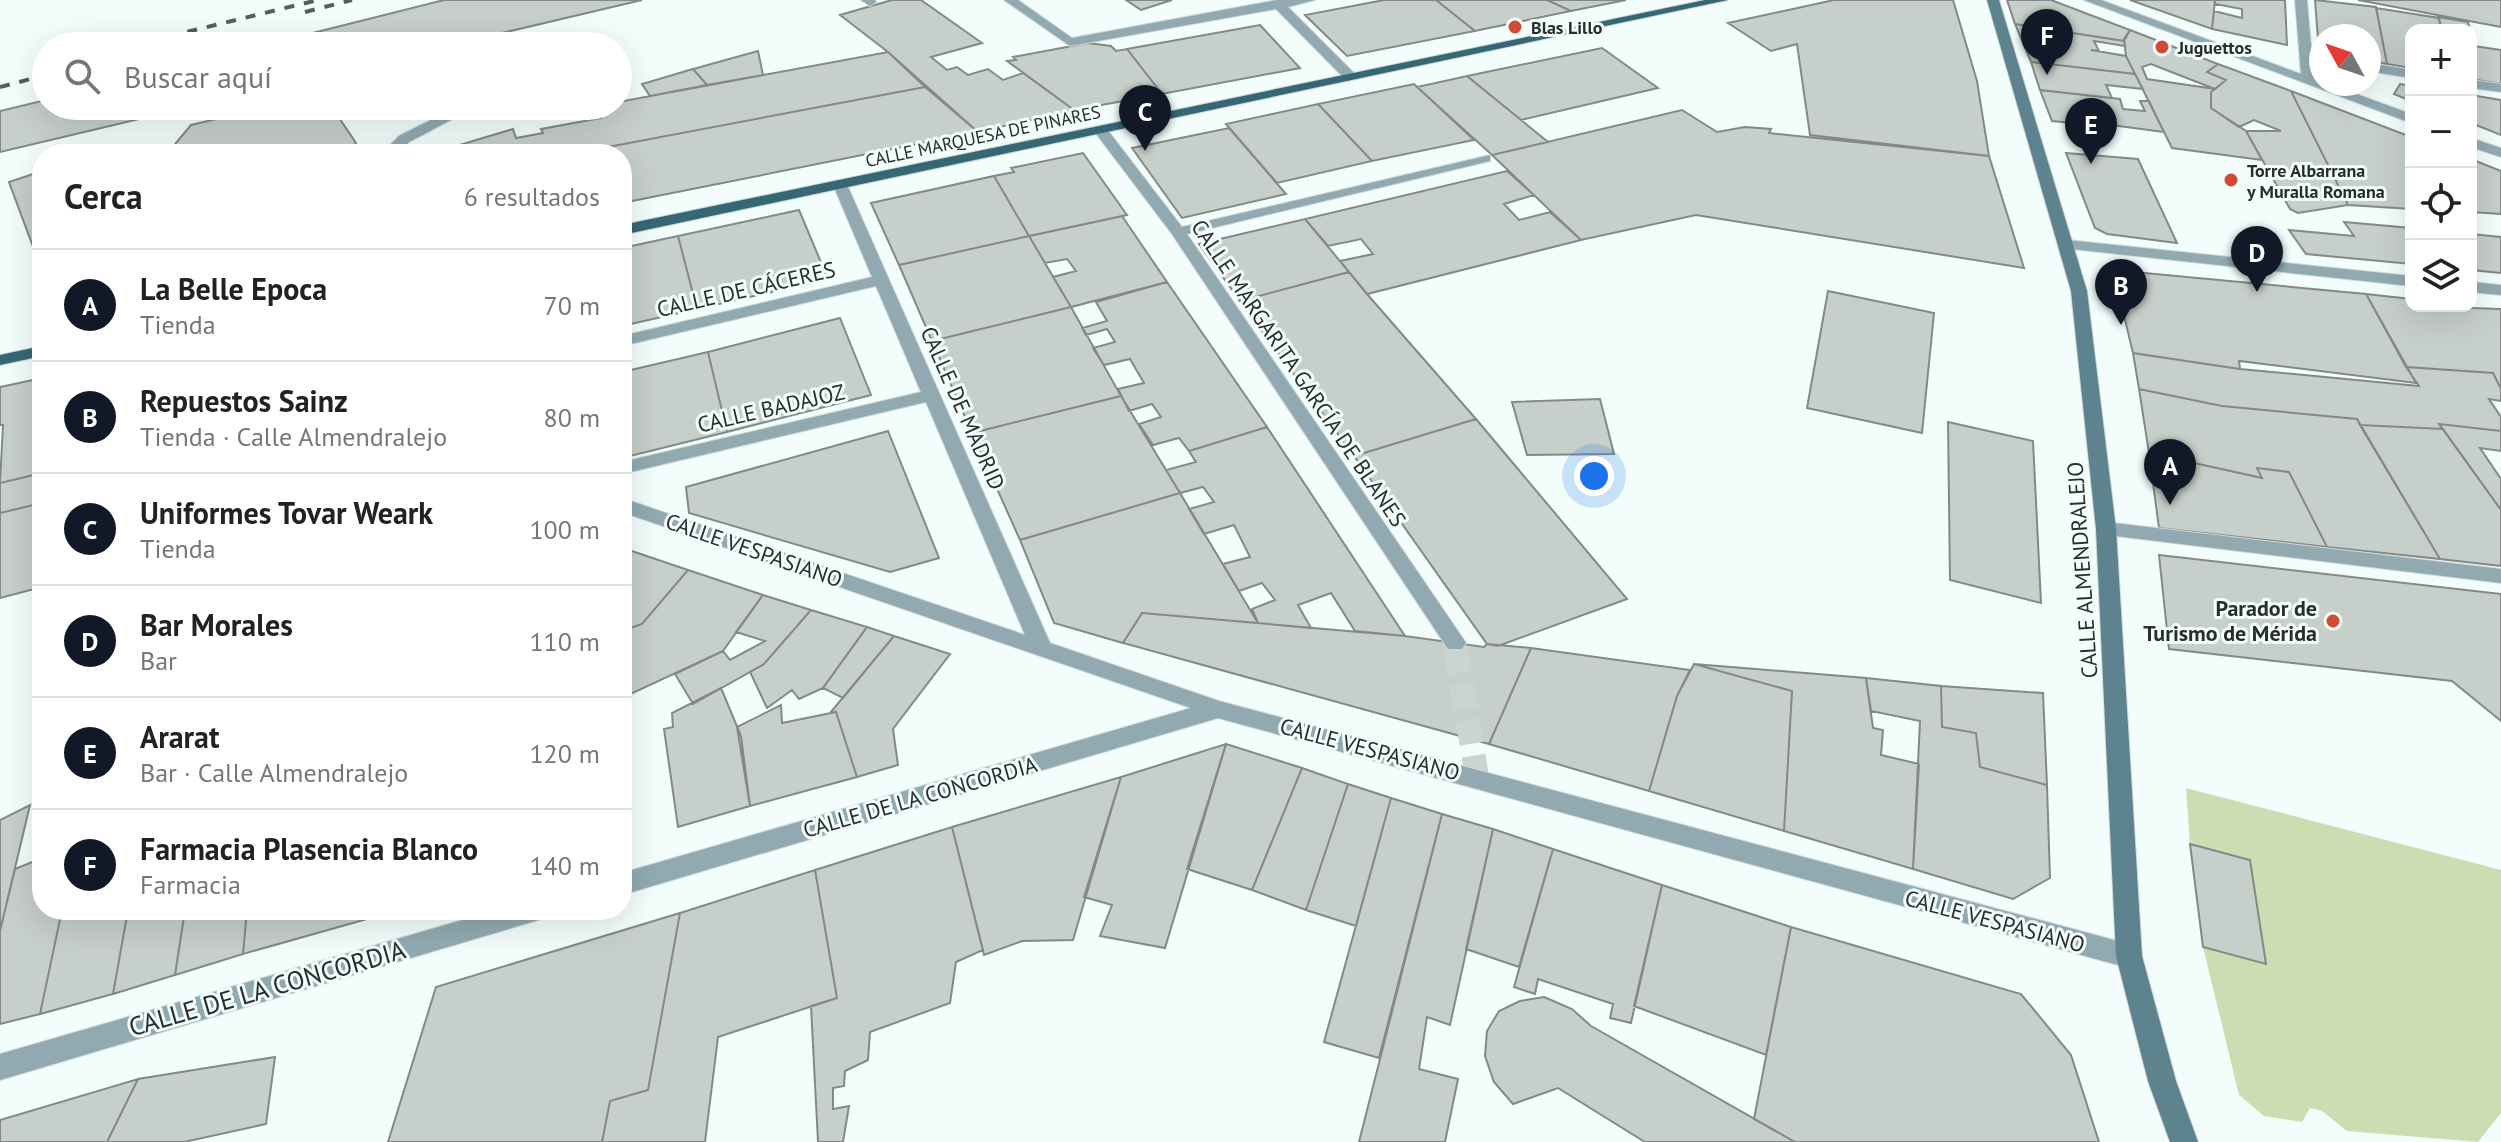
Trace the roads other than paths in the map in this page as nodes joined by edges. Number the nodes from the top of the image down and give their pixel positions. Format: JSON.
{"nodes":[{"id":1,"x":1010,"y":0,"type":"edge"},
{"id":2,"x":1309,"y":0,"type":"edge"},
{"id":3,"x":1722,"y":0,"type":"edge"},
{"id":4,"x":1993,"y":0,"type":"edge"},
{"id":5,"x":2090,"y":0,"type":"edge"},
{"id":6,"x":2301,"y":0,"type":"edge"},
{"id":7,"x":1281,"y":3,"type":"edge"},
{"id":8,"x":2309,"y":36,"type":"edge"},
{"id":9,"x":2381,"y":69,"type":"edge"},
{"id":10,"x":2405,"y":73,"type":"edge"},
{"id":11,"x":2309,"y":77,"type":"edge"},
{"id":12,"x":1352,"y":78,"type":"junction"},
{"id":13,"x":2308,"y":81,"type":"junction"},
{"id":14,"x":2477,"y":85,"type":"edge"},
{"id":15,"x":2501,"y":88,"type":"edge"},
{"id":16,"x":2405,"y":117,"type":"edge"},
{"id":17,"x":442,"y":120,"type":"edge"},
{"id":18,"x":1101,"y":131,"type":"junction"},
{"id":19,"x":399,"y":144,"type":"edge"},
{"id":20,"x":2477,"y":144,"type":"edge"},
{"id":21,"x":2501,"y":153,"type":"edge"},
{"id":22,"x":1485,"y":158,"type":"dead end"},
{"id":23,"x":841,"y":187,"type":"junction"},
{"id":24,"x":632,"y":228,"type":"edge"},
{"id":25,"x":1178,"y":232,"type":"junction"},
{"id":26,"x":2067,"y":245,"type":"junction"},
{"id":27,"x":881,"y":280,"type":"junction"},
{"id":28,"x":2405,"y":280,"type":"edge"},
{"id":29,"x":2477,"y":288,"type":"edge"},
{"id":30,"x":2501,"y":290,"type":"edge"},
{"id":31,"x":632,"y":339,"type":"edge"},
{"id":32,"x":32,"y":353,"type":"edge"},
{"id":33,"x":0,"y":360,"type":"edge"},
{"id":34,"x":931,"y":395,"type":"junction"},
{"id":35,"x":632,"y":466,"type":"edge"},
{"id":36,"x":632,"y":508,"type":"edge"},
{"id":37,"x":2106,"y":529,"type":"junction"},
{"id":38,"x":2501,"y":576,"type":"edge"},
{"id":39,"x":1455,"y":643,"type":"tunnel mouth"},
{"id":40,"x":1042,"y":649,"type":"junction"},
{"id":41,"x":1218,"y":709,"type":"junction"},
{"id":42,"x":632,"y":881,"type":"edge"},
{"id":43,"x":501,"y":920,"type":"edge"},
{"id":44,"x":2129,"y":956,"type":"junction"},
{"id":45,"x":0,"y":1067,"type":"edge"},
{"id":46,"x":2184,"y":1142,"type":"edge"}],
"edges":[{"from":1,"to":7,"type":"street"},
{"from":2,"to":7,"type":"street"},
{"from":3,"to":12,"type":"main road","name":"CALLE MARQUESA DE PINARES"},
{"from":4,"to":26,"type":"main road","name":"CALLE ALMENDRALEJO"},
{"from":5,"to":13,"type":"street"},
{"from":6,"to":8,"type":"street"},
{"from":7,"to":12,"type":"street"},
{"from":9,"to":10,"type":"street"},
{"from":11,"to":13,"type":"street"},
{"from":12,"to":18,"type":"main road","name":"CALLE MARQUESA DE PINARES"},
{"from":13,"to":16,"type":"street"},
{"from":14,"to":15,"type":"street"},
{"from":17,"to":19,"type":"street"},
{"from":18,"to":23,"type":"main road","name":"CALLE MARQUESA DE PINARES"},
{"from":18,"to":25,"type":"street","name":"CALLE MARGARITA GARCÍA DE BLANES"},
{"from":20,"to":21,"type":"street"},
{"from":22,"to":25,"type":"street"},
{"from":23,"to":24,"type":"main road","name":"CALLE MARQUESA DE PINARES"},
{"from":23,"to":27,"type":"street","name":"CALLE DE MADRID"},
{"from":25,"to":39,"type":"street","name":"CALLE MARGARITA GARCÍA DE BLANES"},
{"from":26,"to":28,"type":"street"},
{"from":26,"to":37,"type":"main road","name":"CALLE ALMENDRALEJO"},
{"from":27,"to":31,"type":"street","name":"CALLE DE CÁCERES"},
{"from":27,"to":34,"type":"street","name":"CALLE DE MADRID"},
{"from":29,"to":30,"type":"street"},
{"from":32,"to":33,"type":"main road"},
{"from":34,"to":35,"type":"street","name":"CALLE BADAJOZ"},
{"from":34,"to":40,"type":"street","name":"CALLE DE MADRID"},
{"from":36,"to":40,"type":"street","name":"CALLE VESPASIANO"},
{"from":37,"to":38,"type":"street"},
{"from":37,"to":44,"type":"main road","name":"CALLE ALMENDRALEJO"},
{"from":40,"to":41,"type":"street","name":"CALLE VESPASIANO"},
{"from":41,"to":42,"type":"street","name":"CALLE DE LA CONCORDIA"},
{"from":41,"to":44,"type":"street","name":"CALLE VESPASIANO"},
{"from":43,"to":45,"type":"street","name":"CALLE DE LA CONCORDIA"},
{"from":44,"to":46,"type":"main road","name":"CALLE ALMENDRALEJO"}]}
